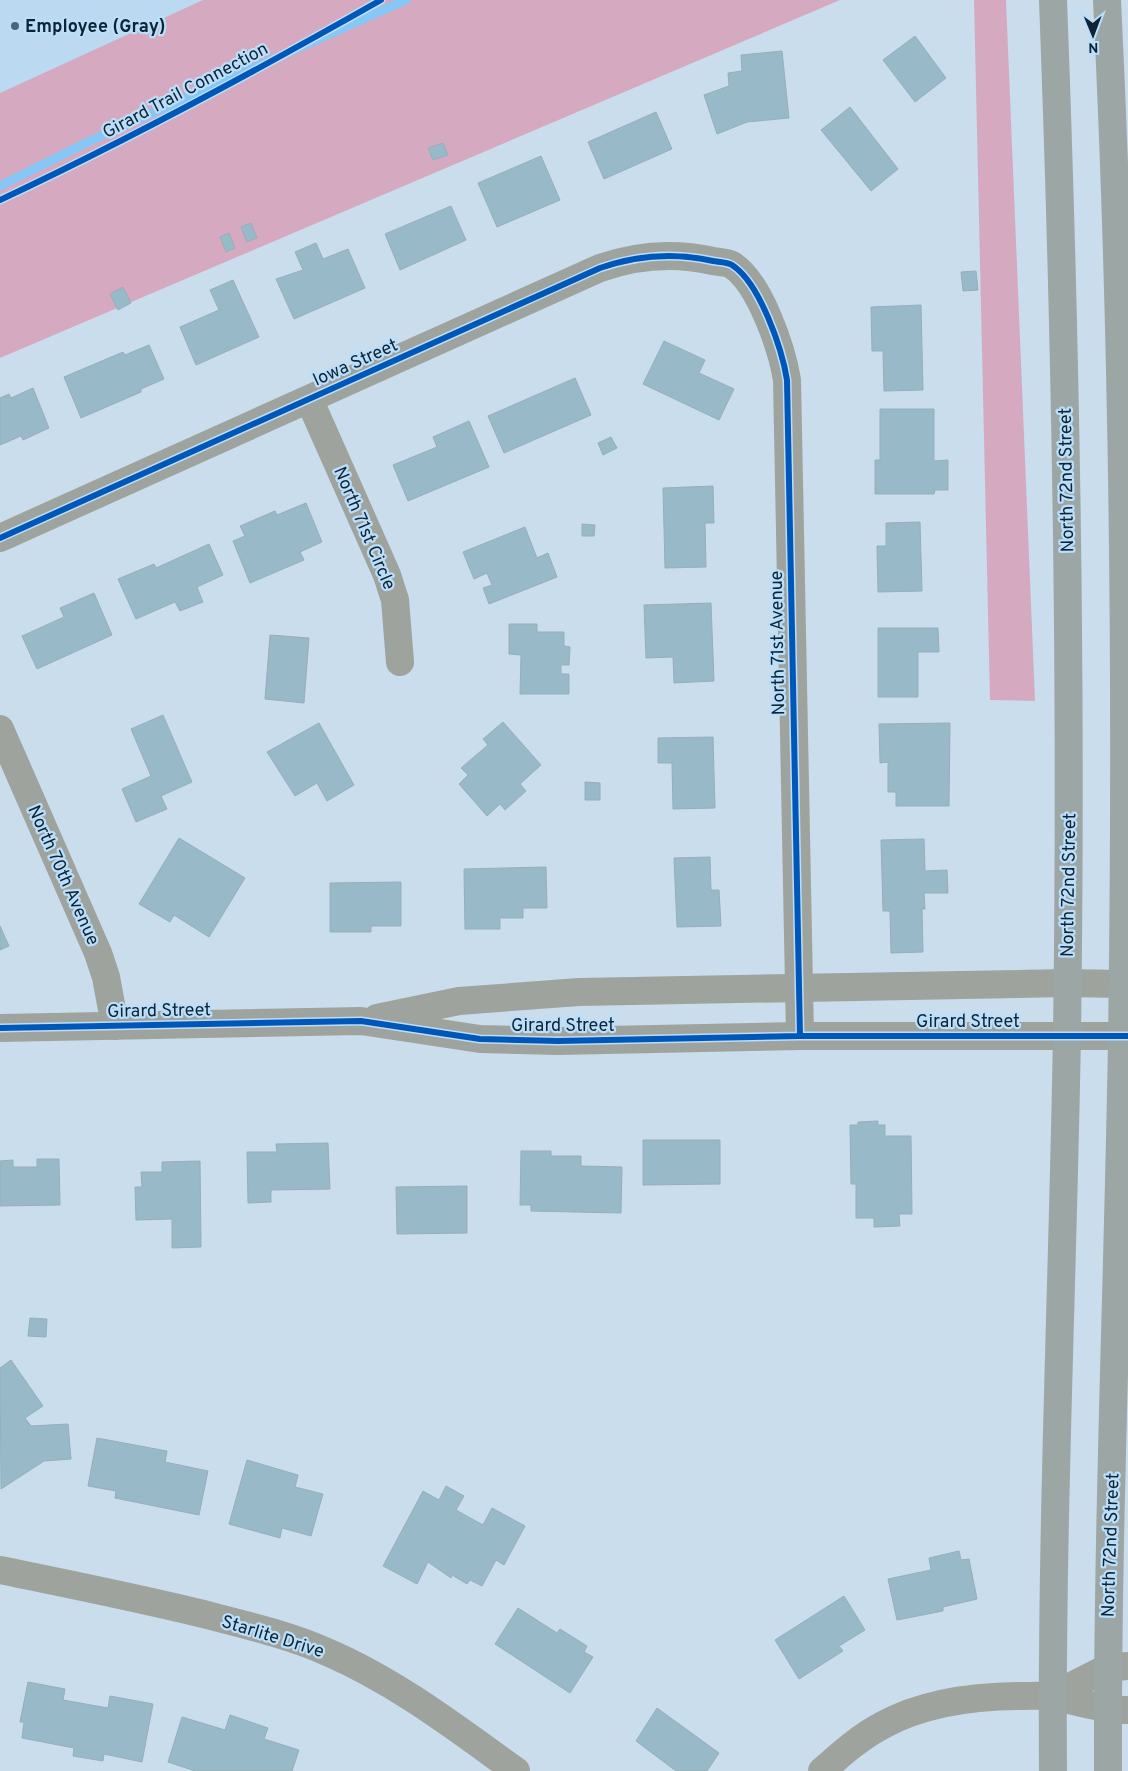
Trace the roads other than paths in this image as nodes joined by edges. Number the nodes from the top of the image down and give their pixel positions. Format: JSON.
{"nodes":[{"id":1,"x":1053,"y":0,"type":"edge"},
{"id":2,"x":1107,"y":0,"type":"edge"},
{"id":3,"x":731,"y":264,"type":"joint"},
{"id":4,"x":309,"y":399,"type":"junction"},
{"id":5,"x":0,"y":538,"type":"edge"},
{"id":6,"x":400,"y":662,"type":"dead end"},
{"id":7,"x":0,"y":729,"type":"edge"},
{"id":8,"x":1067,"y":983,"type":"junction"},
{"id":9,"x":1125,"y":984,"type":"edge"},
{"id":10,"x":798,"y":988,"type":"junction"},
{"id":11,"x":361,"y":1022,"type":"junction"},
{"id":12,"x":115,"y":1026,"type":"junction"},
{"id":13,"x":0,"y":1028,"type":"edge"},
{"id":14,"x":800,"y":1036,"type":"junction"},
{"id":15,"x":1067,"y":1036,"type":"junction"},
{"id":16,"x":1125,"y":1036,"type":"edge"},
{"id":17,"x":0,"y":1570,"type":"edge"},
{"id":18,"x":1117,"y":1667,"type":"edge"},
{"id":19,"x":1052,"y":1696,"type":"junction"},
{"id":20,"x":1118,"y":1710,"type":"edge"},
{"id":21,"x":516,"y":1771,"type":"edge"},
{"id":22,"x":822,"y":1771,"type":"edge"},
{"id":23,"x":1053,"y":1771,"type":"edge"},
{"id":24,"x":1108,"y":1771,"type":"edge"}],
"edges":[{"from":1,"to":8,"type":"main road","name":"North 72nd Street"},
{"from":2,"to":9,"type":"main road","name":"North 72nd Street"},
{"from":3,"to":4,"type":"street","name":"Iowa Street"},
{"from":3,"to":10,"type":"street","name":"North 71st Avenue"},
{"from":4,"to":5,"type":"street","name":"Iowa Street"},
{"from":4,"to":6,"type":"street","name":"North 71st Circle"},
{"from":7,"to":12,"type":"street","name":"North 70th Avenue"},
{"from":8,"to":9,"type":"street","name":"Girard Street"},
{"from":8,"to":10,"type":"street","name":"Girard Street"},
{"from":8,"to":15,"type":"main road","name":"North 72nd Street"},
{"from":9,"to":16,"type":"main road","name":"North 72nd Street"},
{"from":10,"to":11,"type":"street","name":"Girard Street"},
{"from":10,"to":14,"type":"street","name":"North 71st Avenue"},
{"from":11,"to":12,"type":"street","name":"Girard Street"},
{"from":11,"to":14,"type":"street","name":"Girard Street"},
{"from":12,"to":13,"type":"street","name":"Girard Street"},
{"from":14,"to":15,"type":"street","name":"Girard Street"},
{"from":15,"to":16,"type":"street","name":"Girard Street"},
{"from":15,"to":19,"type":"main road","name":"North 72nd Street"},
{"from":16,"to":18,"type":"main road","name":"North 72nd Street"},
{"from":17,"to":21,"type":"street","name":"Starlite Drive"},
{"from":18,"to":19,"type":"street"},
{"from":18,"to":20,"type":"main road","name":"North 72nd Street"},
{"from":19,"to":20,"type":"street"},
{"from":19,"to":22,"type":"street"},
{"from":19,"to":23,"type":"main road","name":"North 72nd Street"},
{"from":20,"to":24,"type":"main road","name":"North 72nd Street"}]}
